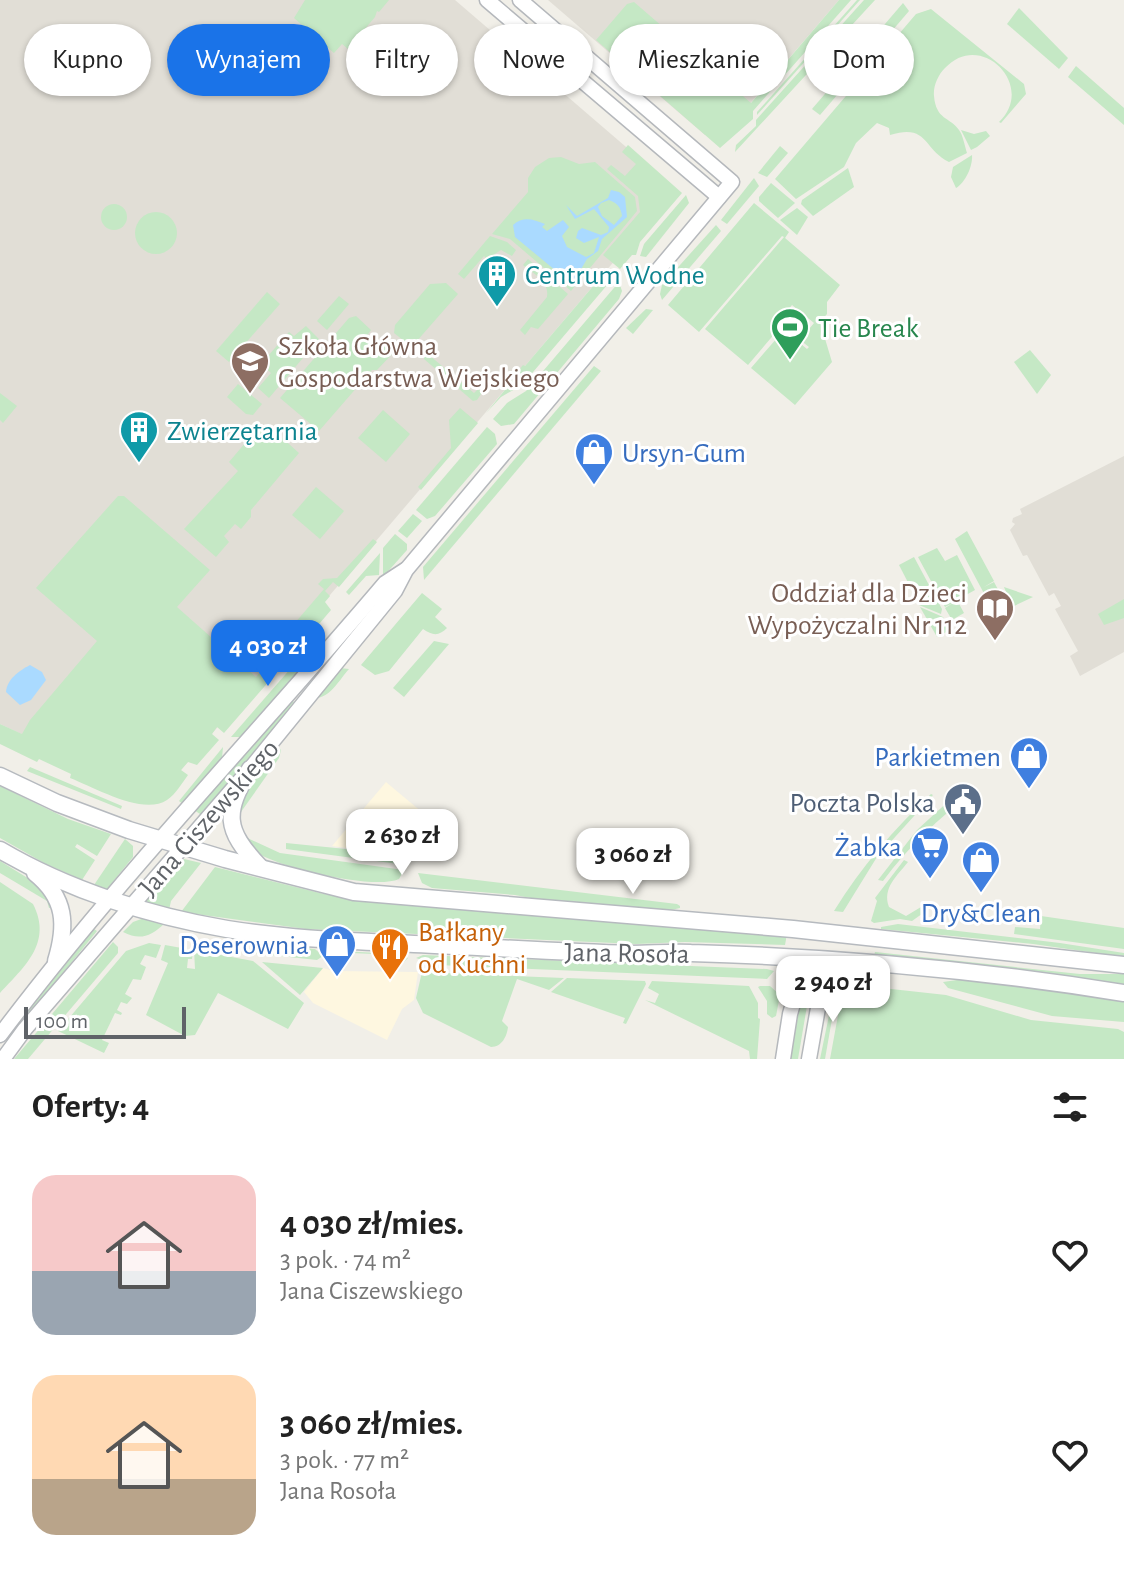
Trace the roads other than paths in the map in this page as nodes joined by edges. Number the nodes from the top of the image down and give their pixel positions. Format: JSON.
{"nodes":[{"id":1,"x":487,"y":0,"type":"edge"},
{"id":2,"x":520,"y":0,"type":"edge"},
{"id":3,"x":719,"y":197,"type":"junction"},
{"id":4,"x":406,"y":570,"type":"junction"},
{"id":5,"x":250,"y":769,"type":"junction"},
{"id":6,"x":0,"y":776,"type":"edge"},
{"id":7,"x":161,"y":839,"type":"junction"},
{"id":8,"x":184,"y":847,"type":"junction"},
{"id":9,"x":0,"y":850,"type":"edge"},
{"id":10,"x":24,"y":865,"type":"junction"},
{"id":11,"x":261,"y":868,"type":"junction"},
{"id":12,"x":109,"y":899,"type":"junction"},
{"id":13,"x":131,"y":906,"type":"junction"},
{"id":14,"x":817,"y":931,"type":"junction"},
{"id":15,"x":841,"y":934,"type":"junction"},
{"id":16,"x":806,"y":958,"type":"junction"},
{"id":17,"x":831,"y":960,"type":"junction"},
{"id":18,"x":56,"y":961,"type":"junction"},
{"id":19,"x":1124,"y":965,"type":"edge"},
{"id":20,"x":1124,"y":993,"type":"edge"},
{"id":21,"x":0,"y":1035,"type":"edge"},
{"id":22,"x":3,"y":1059,"type":"edge"},
{"id":23,"x":783,"y":1059,"type":"edge"},
{"id":24,"x":809,"y":1059,"type":"edge"}],
"edges":[{"from":1,"to":3,"type":"street"},
{"from":2,"to":3,"type":"street","name":"Jana Ciszewskiego"},
{"from":3,"to":4,"type":"street","name":"Jana Ciszewskiego"},
{"from":4,"to":5,"type":"street","name":"Jana Ciszewskiego"},
{"from":4,"to":7,"type":"street","name":"Jana Ciszewskiego"},
{"from":5,"to":8,"type":"street","name":"Jana Ciszewskiego"},
{"from":5,"to":11,"type":"main road"},
{"from":6,"to":7,"type":"main road","name":"Jana Rosoła"},
{"from":7,"to":8,"type":"main road","name":"Jana Rosoła"},
{"from":7,"to":12,"type":"street","name":"Jana Ciszewskiego"},
{"from":8,"to":11,"type":"main road","name":"Jana Rosoła"},
{"from":8,"to":13,"type":"street","name":"Jana Ciszewskiego"},
{"from":9,"to":10,"type":"main road"},
{"from":10,"to":12,"type":"main road","name":"Jana Rosoła"},
{"from":10,"to":18,"type":"main road"},
{"from":11,"to":14,"type":"main road","name":"Jana Rosoła"},
{"from":12,"to":13,"type":"main road","name":"Jana Rosoła"},
{"from":12,"to":18,"type":"street","name":"Jana Ciszewskiego"},
{"from":13,"to":16,"type":"main road","name":"Jana Rosoła"},
{"from":13,"to":22,"type":"street","name":"Jana Ciszewskiego"},
{"from":14,"to":15,"type":"main road","name":"Jana Rosoła"},
{"from":14,"to":16,"type":"main road"},
{"from":15,"to":17,"type":"main road"},
{"from":15,"to":19,"type":"main road","name":"Jana Rosoła"},
{"from":16,"to":17,"type":"main road","name":"Jana Rosoła"},
{"from":16,"to":23,"type":"street"},
{"from":17,"to":20,"type":"main road","name":"Jana Rosoła"},
{"from":17,"to":24,"type":"street"},
{"from":18,"to":21,"type":"street","name":"Jana Ciszewskiego"}]}
